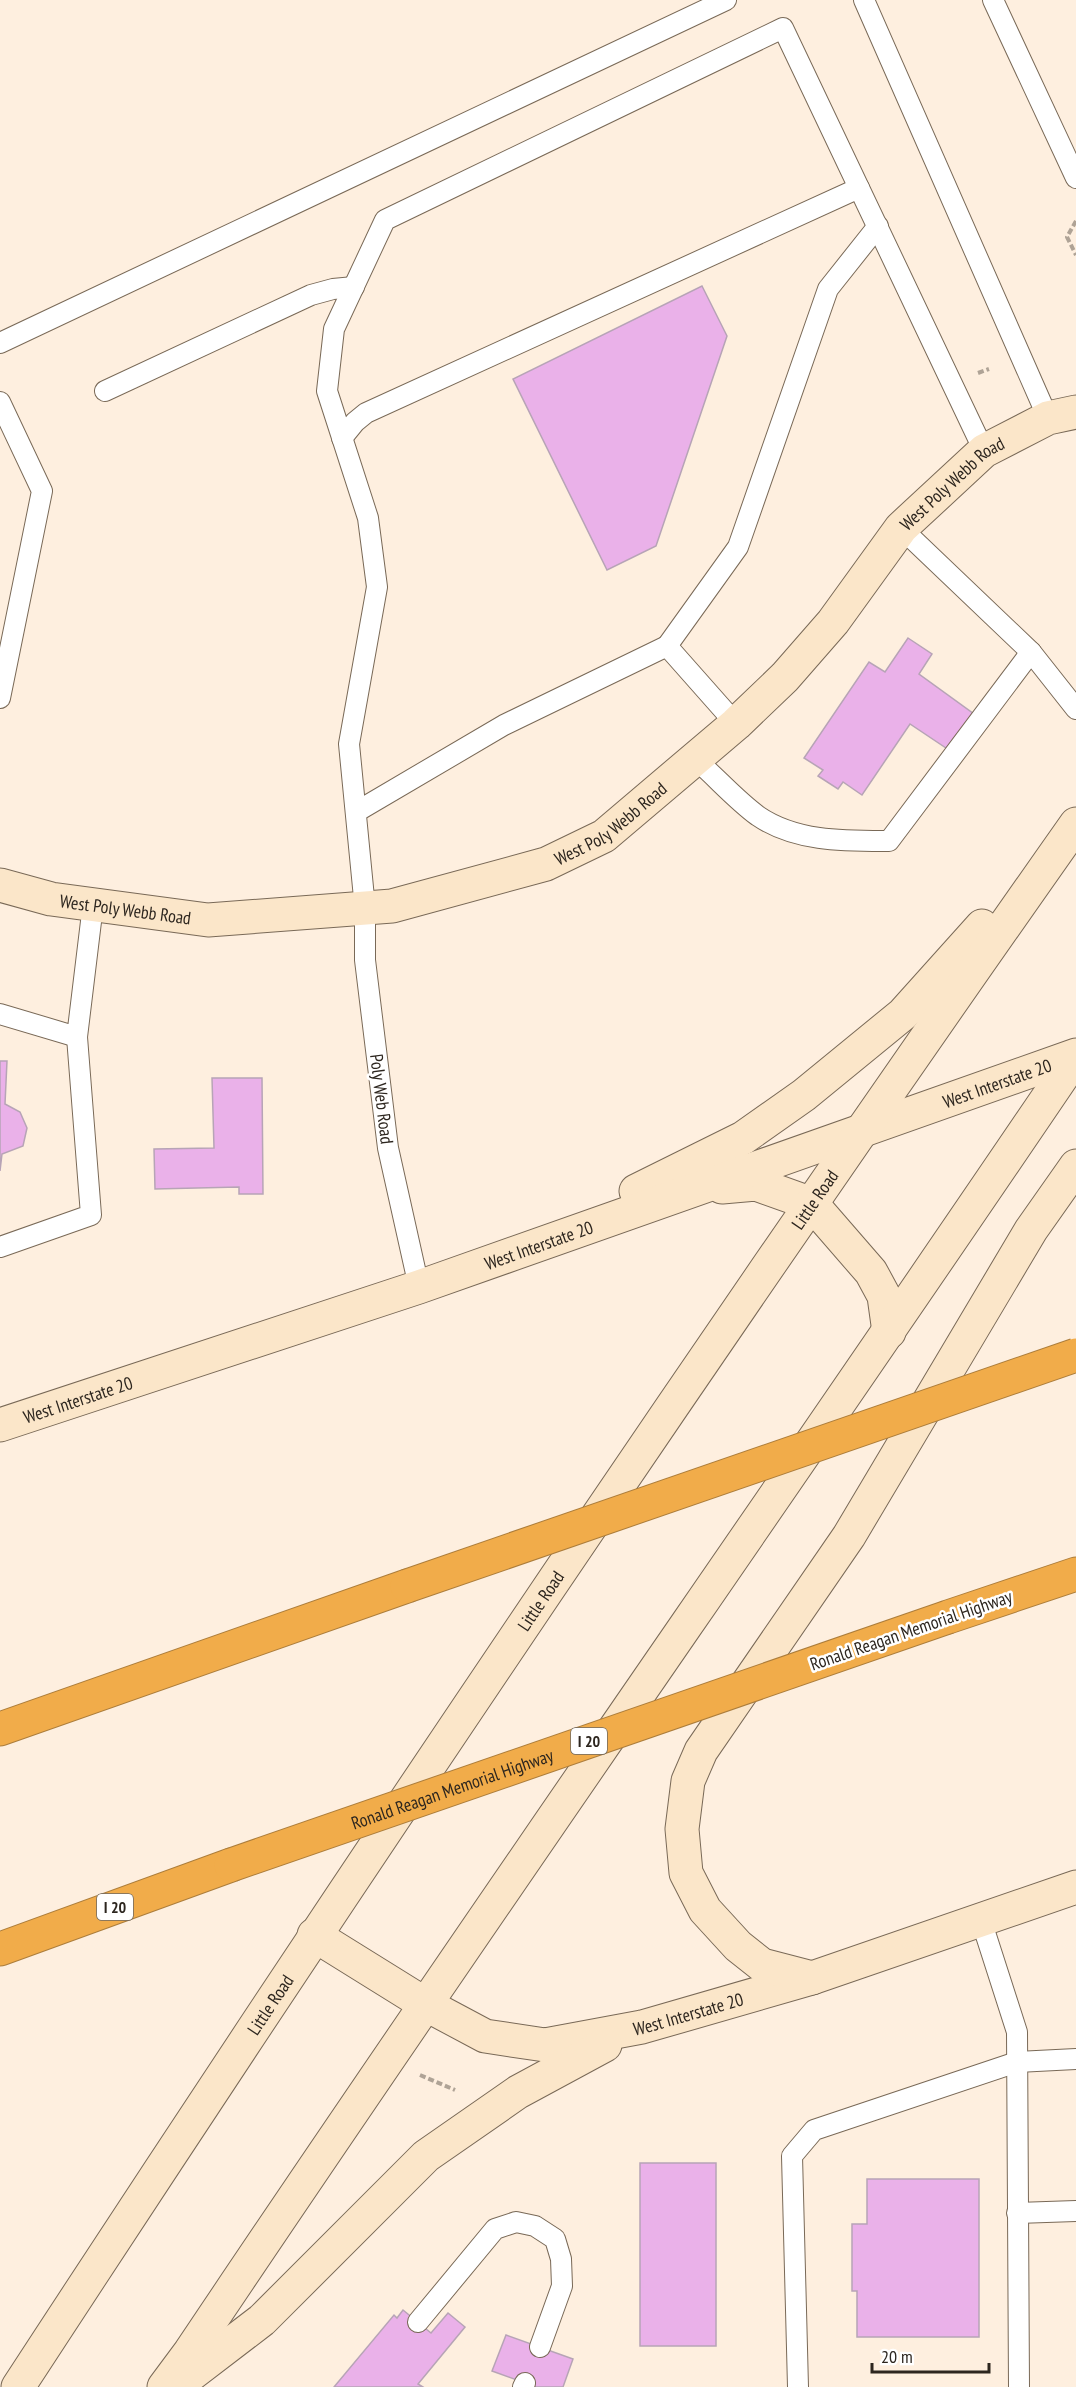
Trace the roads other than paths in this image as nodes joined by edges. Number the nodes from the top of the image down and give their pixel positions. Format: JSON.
{"nodes":[{"id":1,"x":726,"y":0,"type":"edge"},
{"id":2,"x":864,"y":0,"type":"edge"},
{"id":3,"x":993,"y":0,"type":"edge"},
{"id":4,"x":1076,"y":178,"type":"edge"},
{"id":5,"x":857,"y":183,"type":"junction"},
{"id":6,"x":878,"y":226,"type":"junction"},
{"id":7,"x":354,"y":287,"type":"junction"},
{"id":8,"x":0,"y":343,"type":"edge"},
{"id":9,"x":105,"y":391,"type":"dead end"},
{"id":10,"x":0,"y":402,"type":"edge"},
{"id":11,"x":1062,"y":415,"type":"edge"},
{"id":12,"x":342,"y":438,"type":"junction"},
{"id":13,"x":984,"y":451,"type":"junction"},
{"id":14,"x":901,"y":528,"type":"junction"},
{"id":15,"x":667,"y":646,"type":"junction"},
{"id":16,"x":1031,"y":652,"type":"junction"},
{"id":17,"x":0,"y":698,"type":"edge"},
{"id":18,"x":1076,"y":709,"type":"edge"},
{"id":19,"x":736,"y":724,"type":"junction"},
{"id":20,"x":695,"y":759,"type":"junction"},
{"id":21,"x":356,"y":812,"type":"junction"},
{"id":22,"x":1076,"y":819,"type":"edge"},
{"id":23,"x":1076,"y":824,"type":"edge"},
{"id":24,"x":0,"y":885,"type":"edge"},
{"id":25,"x":93,"y":905,"type":"junction"},
{"id":26,"x":365,"y":908,"type":"junction"},
{"id":27,"x":0,"y":1014,"type":"edge"},
{"id":28,"x":77,"y":1037,"type":"junction"},
{"id":29,"x":1076,"y":1056,"type":"edge"},
{"id":30,"x":862,"y":1130,"type":"junction"},
{"id":31,"x":1076,"y":1166,"type":"edge"},
{"id":32,"x":695,"y":1189,"type":"junction"},
{"id":33,"x":812,"y":1204,"type":"junction"},
{"id":34,"x":0,"y":1247,"type":"edge"},
{"id":35,"x":509,"y":1253,"type":"junction"},
{"id":36,"x":419,"y":1287,"type":"junction"},
{"id":37,"x":889,"y":1332,"type":"junction"},
{"id":38,"x":1076,"y":1355,"type":"edge"},
{"id":39,"x":0,"y":1425,"type":"edge"},
{"id":40,"x":1076,"y":1574,"type":"edge"},
{"id":41,"x":76,"y":1700,"type":"junction"},
{"id":42,"x":0,"y":1717,"type":"edge"},
{"id":43,"x":0,"y":1729,"type":"edge"},
{"id":44,"x":1076,"y":1887,"type":"edge"},
{"id":45,"x":981,"y":1920,"type":"junction"},
{"id":46,"x":314,"y":1935,"type":"junction"},
{"id":47,"x":0,"y":1949,"type":"edge"},
{"id":48,"x":812,"y":1978,"type":"junction"},
{"id":49,"x":425,"y":2004,"type":"junction"},
{"id":50,"x":642,"y":2027,"type":"junction"},
{"id":51,"x":1076,"y":2060,"type":"edge"},
{"id":52,"x":1017,"y":2062,"type":"junction"},
{"id":53,"x":1076,"y":2211,"type":"edge"},
{"id":54,"x":1017,"y":2213,"type":"junction"},
{"id":55,"x":418,"y":2322,"type":"dead end"},
{"id":56,"x":540,"y":2347,"type":"dead end"},
{"id":57,"x":18,"y":2387,"type":"edge"},
{"id":58,"x":164,"y":2387,"type":"edge"},
{"id":59,"x":174,"y":2387,"type":"edge"},
{"id":60,"x":798,"y":2387,"type":"edge"},
{"id":61,"x":1019,"y":2387,"type":"edge"}],
"edges":[{"from":1,"to":8,"type":"lane"},
{"from":2,"to":11,"type":"lane"},
{"from":3,"to":4,"type":"lane"},
{"from":5,"to":6,"type":"lane"},
{"from":5,"to":7,"type":"lane","name":"Poly Web Road"},
{"from":5,"to":12,"type":"lane"},
{"from":6,"to":13,"type":"lane"},
{"from":6,"to":15,"type":"lane"},
{"from":7,"to":9,"type":"lane"},
{"from":7,"to":12,"type":"lane","name":"Poly Web Road"},
{"from":10,"to":17,"type":"lane"},
{"from":11,"to":13,"type":"main road","name":"West Poly Webb Road"},
{"from":12,"to":21,"type":"lane","name":"Poly Web Road"},
{"from":13,"to":14,"type":"main road","name":"West Poly Webb Road"},
{"from":14,"to":16,"type":"lane"},
{"from":14,"to":19,"type":"main road","name":"West Poly Webb Road"},
{"from":15,"to":19,"type":"lane"},
{"from":15,"to":21,"type":"lane"},
{"from":16,"to":18,"type":"lane"},
{"from":16,"to":20,"type":"lane"},
{"from":19,"to":20,"type":"main road","name":"West Poly Webb Road"},
{"from":20,"to":26,"type":"main road","name":"West Poly Webb Road"},
{"from":21,"to":26,"type":"lane","name":"Poly Web Road"},
{"from":22,"to":35,"type":"main road"},
{"from":23,"to":30,"type":"main road","name":"Little Road"},
{"from":24,"to":25,"type":"main road","name":"West Poly Webb Road"},
{"from":25,"to":26,"type":"main road","name":"West Poly Webb Road"},
{"from":25,"to":28,"type":"lane"},
{"from":26,"to":36,"type":"lane","name":"Poly Web Road"},
{"from":27,"to":28,"type":"lane"},
{"from":28,"to":34,"type":"lane"},
{"from":29,"to":30,"type":"main road","name":"West Interstate 20"},
{"from":29,"to":37,"type":"main road"},
{"from":30,"to":32,"type":"main road","name":"West Interstate 20"},
{"from":30,"to":33,"type":"main road","name":"Little Road"},
{"from":31,"to":48,"type":"main road"},
{"from":32,"to":33,"type":"main road"},
{"from":32,"to":35,"type":"main road","name":"West Interstate 20"},
{"from":33,"to":37,"type":"main road"},
{"from":33,"to":46,"type":"main road","name":"Little Road"},
{"from":35,"to":36,"type":"main road","name":"West Interstate 20"},
{"from":36,"to":39,"type":"main road","name":"West Interstate 20"},
{"from":37,"to":49,"type":"main road"},
{"from":38,"to":41,"type":"highway","bridge":true},
{"from":40,"to":47,"type":"highway","name":"Ronald Reagan Memorial Highway","number":"I 20","bridge":true},
{"from":41,"to":42,"type":"highway"},
{"from":41,"to":43,"type":"highway"},
{"from":44,"to":45,"type":"main road","name":"West Interstate 20"},
{"from":45,"to":48,"type":"main road","name":"West Interstate 20"},
{"from":45,"to":52,"type":"lane"},
{"from":46,"to":49,"type":"main road","name":"West Interstate 20"},
{"from":46,"to":57,"type":"main road","name":"Little Road"},
{"from":48,"to":50,"type":"main road","name":"West Interstate 20"},
{"from":49,"to":50,"type":"main road","name":"West Interstate 20"},
{"from":49,"to":58,"type":"main road"},
{"from":50,"to":59,"type":"main road"},
{"from":51,"to":52,"type":"lane"},
{"from":52,"to":54,"type":"lane"},
{"from":52,"to":60,"type":"lane"},
{"from":53,"to":54,"type":"lane"},
{"from":54,"to":61,"type":"lane"},
{"from":55,"to":56,"type":"lane"}]}
